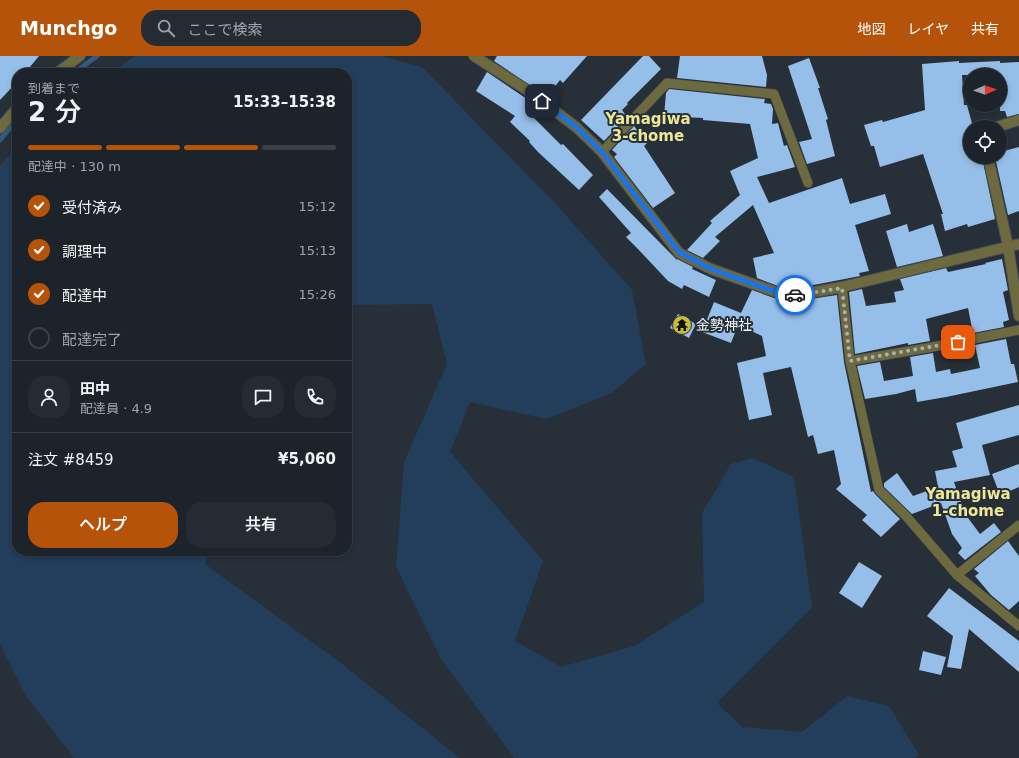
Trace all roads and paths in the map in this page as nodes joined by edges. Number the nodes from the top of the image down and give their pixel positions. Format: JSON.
{"nodes":[{"id":1,"x":80,"y":56,"type":"edge"},
{"id":2,"x":474,"y":56,"type":"edge"},
{"id":3,"x":64,"y":68,"type":"edge"},
{"id":4,"x":12,"y":114,"type":"edge"},
{"id":5,"x":1019,"y":120,"type":"edge"},
{"id":6,"x":1007,"y":124,"type":"edge"},
{"id":7,"x":0,"y":128,"type":"edge"},
{"id":8,"x":602,"y":152,"type":"junction"},
{"id":9,"x":990,"y":164,"type":"edge"},
{"id":10,"x":808,"y":183,"type":"dead end"},
{"id":11,"x":1019,"y":244,"type":"edge"},
{"id":12,"x":1008,"y":246,"type":"junction"},
{"id":13,"x":842,"y":288,"type":"junction"},
{"id":14,"x":1019,"y":316,"type":"edge"},
{"id":15,"x":1019,"y":330,"type":"edge"},
{"id":16,"x":850,"y":361,"type":"junction"},
{"id":17,"x":1019,"y":525,"type":"edge"},
{"id":18,"x":957,"y":575,"type":"junction"},
{"id":19,"x":1019,"y":626,"type":"edge"}],
"edges":[{"from":1,"to":3,"type":"street"},
{"from":2,"to":8,"type":"street"},
{"from":4,"to":7,"type":"street"},
{"from":5,"to":6,"type":"street"},
{"from":8,"to":10,"type":"lane"},
{"from":8,"to":13,"type":"street"},
{"from":9,"to":12,"type":"street"},
{"from":11,"to":12,"type":"street"},
{"from":12,"to":13,"type":"street"},
{"from":12,"to":14,"type":"street"},
{"from":13,"to":16,"type":"lane"},
{"from":15,"to":16,"type":"lane"},
{"from":16,"to":18,"type":"lane"},
{"from":17,"to":18,"type":"lane"},
{"from":18,"to":19,"type":"lane"}]}
